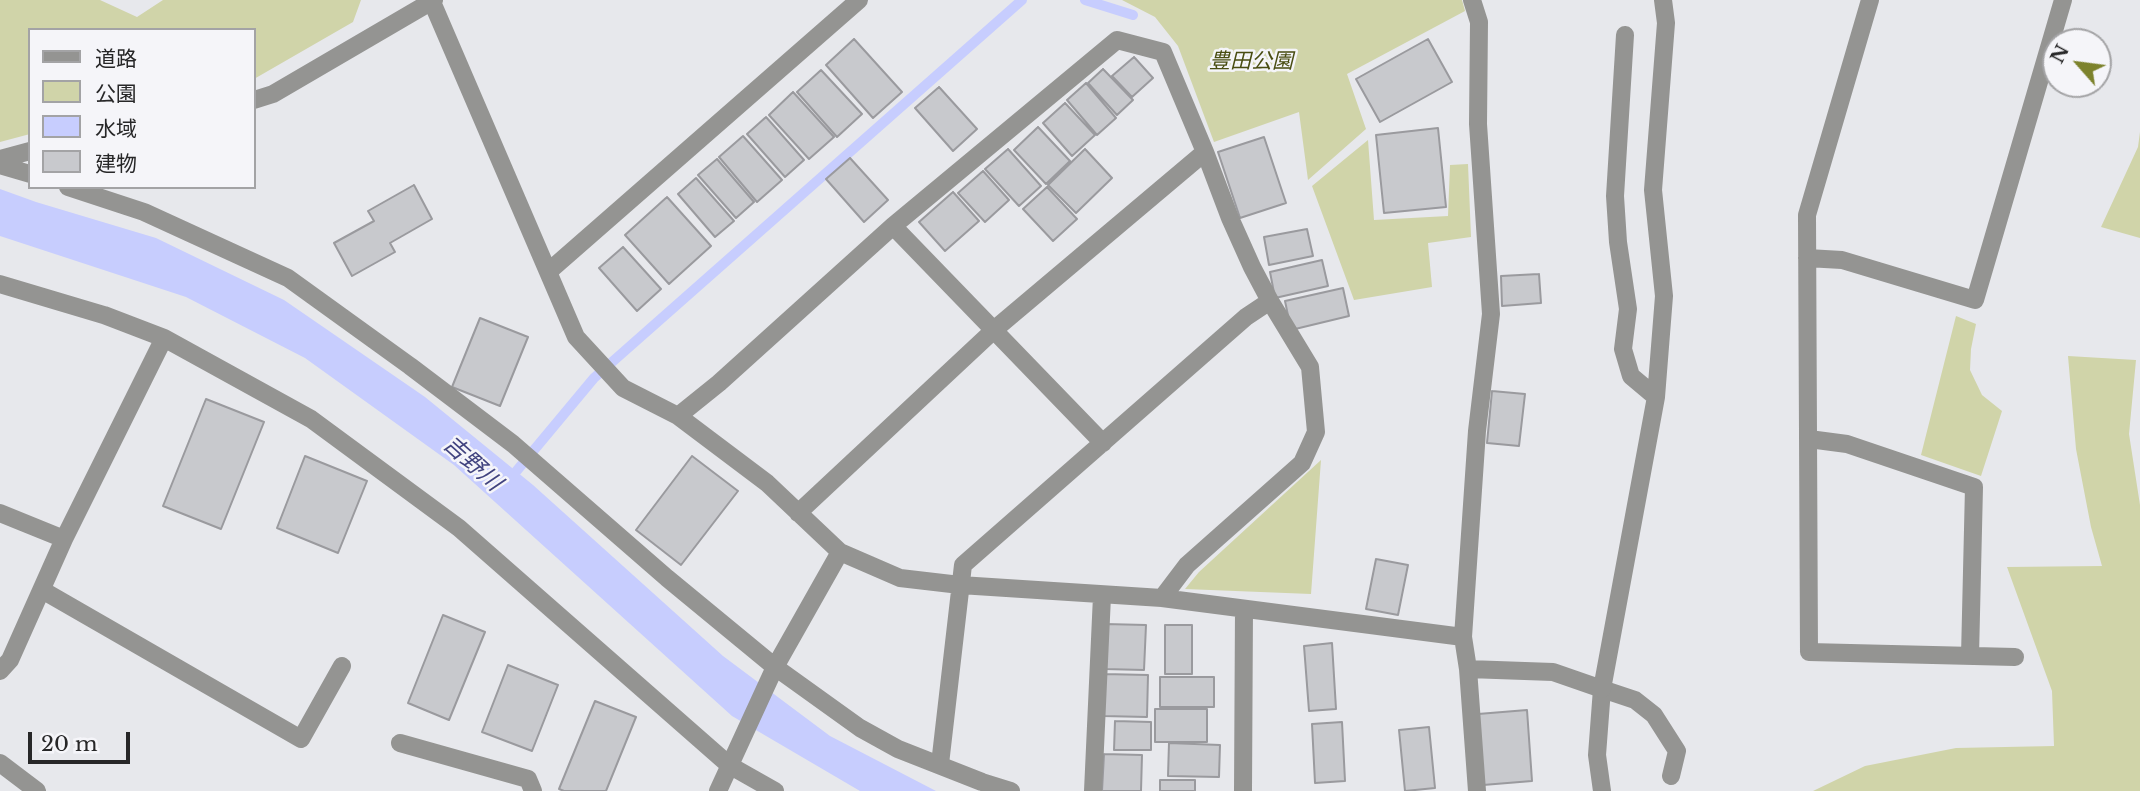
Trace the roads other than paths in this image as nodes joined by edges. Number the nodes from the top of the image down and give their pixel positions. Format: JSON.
{"nodes":[{"id":1,"x":859,"y":0,"type":"edge"},
{"id":2,"x":1472,"y":0,"type":"edge"},
{"id":3,"x":1663,"y":0,"type":"edge"},
{"id":4,"x":1870,"y":0,"type":"edge"},
{"id":5,"x":2063,"y":0,"type":"edge"},
{"id":6,"x":433,"y":1,"type":"edge"},
{"id":7,"x":1625,"y":35,"type":"dead end"},
{"id":8,"x":256,"y":99,"type":"edge"},
{"id":9,"x":28,"y":152,"type":"edge"},
{"id":10,"x":1205,"y":152,"type":"junction"},
{"id":11,"x":0,"y":159,"type":"edge"},
{"id":12,"x":0,"y":164,"type":"edge"},
{"id":13,"x":28,"y":173,"type":"edge"},
{"id":14,"x":74,"y":189,"type":"edge"},
{"id":15,"x":893,"y":226,"type":"junction"},
{"id":16,"x":1807,"y":258,"type":"junction"},
{"id":17,"x":548,"y":272,"type":"junction"},
{"id":18,"x":0,"y":284,"type":"edge"},
{"id":19,"x":1269,"y":301,"type":"junction"},
{"id":20,"x":995,"y":329,"type":"junction"},
{"id":21,"x":163,"y":338,"type":"junction"},
{"id":22,"x":1656,"y":397,"type":"junction"},
{"id":23,"x":678,"y":416,"type":"junction"},
{"id":24,"x":1809,"y":439,"type":"junction"},
{"id":25,"x":1103,"y":443,"type":"junction"},
{"id":26,"x":0,"y":513,"type":"edge"},
{"id":27,"x":798,"y":513,"type":"junction"},
{"id":28,"x":64,"y":539,"type":"junction"},
{"id":29,"x":840,"y":552,"type":"junction"},
{"id":30,"x":960,"y":585,"type":"junction"},
{"id":31,"x":42,"y":590,"type":"junction"},
{"id":32,"x":1102,"y":596,"type":"junction"},
{"id":33,"x":1162,"y":598,"type":"junction"},
{"id":34,"x":1244,"y":609,"type":"junction"},
{"id":35,"x":1463,"y":638,"type":"junction"},
{"id":36,"x":1970,"y":656,"type":"junction"},
{"id":37,"x":2015,"y":657,"type":"dead end"},
{"id":38,"x":342,"y":666,"type":"dead end"},
{"id":39,"x":1468,"y":669,"type":"junction"},
{"id":40,"x":0,"y":671,"type":"edge"},
{"id":41,"x":772,"y":675,"type":"junction"},
{"id":42,"x":1602,"y":689,"type":"junction"},
{"id":43,"x":400,"y":743,"type":"dead end"},
{"id":44,"x":0,"y":764,"type":"edge"},
{"id":45,"x":940,"y":764,"type":"junction"},
{"id":46,"x":729,"y":765,"type":"junction"},
{"id":47,"x":1671,"y":776,"type":"dead end"},
{"id":48,"x":37,"y":791,"type":"edge"},
{"id":49,"x":533,"y":791,"type":"edge"},
{"id":50,"x":718,"y":791,"type":"edge"},
{"id":51,"x":775,"y":791,"type":"edge"},
{"id":52,"x":1011,"y":791,"type":"edge"},
{"id":53,"x":1093,"y":791,"type":"edge"},
{"id":54,"x":1243,"y":791,"type":"edge"},
{"id":55,"x":1477,"y":791,"type":"edge"},
{"id":56,"x":1602,"y":791,"type":"edge"}],
"edges":[{"from":1,"to":17,"type":"street"},
{"from":2,"to":35,"type":"street"},
{"from":3,"to":22,"type":"street"},
{"from":4,"to":16,"type":"street"},
{"from":5,"to":16,"type":"street"},
{"from":6,"to":8,"type":"street"},
{"from":6,"to":17,"type":"street"},
{"from":7,"to":22,"type":"street"},
{"from":9,"to":11,"type":"street"},
{"from":10,"to":15,"type":"street"},
{"from":10,"to":19,"type":"street"},
{"from":10,"to":20,"type":"street"},
{"from":12,"to":13,"type":"street"},
{"from":14,"to":41,"type":"street"},
{"from":15,"to":20,"type":"street"},
{"from":15,"to":23,"type":"street"},
{"from":16,"to":24,"type":"street"},
{"from":17,"to":23,"type":"street"},
{"from":18,"to":21,"type":"street"},
{"from":19,"to":25,"type":"street"},
{"from":19,"to":33,"type":"street"},
{"from":20,"to":25,"type":"street"},
{"from":20,"to":27,"type":"street"},
{"from":21,"to":28,"type":"street"},
{"from":21,"to":46,"type":"street"},
{"from":22,"to":42,"type":"street"},
{"from":23,"to":27,"type":"street"},
{"from":24,"to":36,"type":"street"},
{"from":24,"to":36,"type":"street"},
{"from":25,"to":30,"type":"street"},
{"from":26,"to":28,"type":"street"},
{"from":27,"to":29,"type":"street"},
{"from":28,"to":31,"type":"street"},
{"from":29,"to":30,"type":"street"},
{"from":29,"to":41,"type":"street"},
{"from":30,"to":32,"type":"street"},
{"from":30,"to":45,"type":"street"},
{"from":31,"to":38,"type":"street"},
{"from":31,"to":40,"type":"street"},
{"from":32,"to":33,"type":"street"},
{"from":32,"to":53,"type":"street"},
{"from":33,"to":34,"type":"street"},
{"from":34,"to":35,"type":"street"},
{"from":34,"to":54,"type":"street"},
{"from":35,"to":39,"type":"street"},
{"from":36,"to":37,"type":"street"},
{"from":39,"to":42,"type":"street"},
{"from":39,"to":55,"type":"street"},
{"from":41,"to":45,"type":"street"},
{"from":41,"to":46,"type":"street"},
{"from":42,"to":47,"type":"street"},
{"from":42,"to":56,"type":"street"},
{"from":43,"to":49,"type":"street"},
{"from":44,"to":48,"type":"street"},
{"from":45,"to":52,"type":"street"},
{"from":46,"to":50,"type":"street"},
{"from":46,"to":51,"type":"street"}]}
